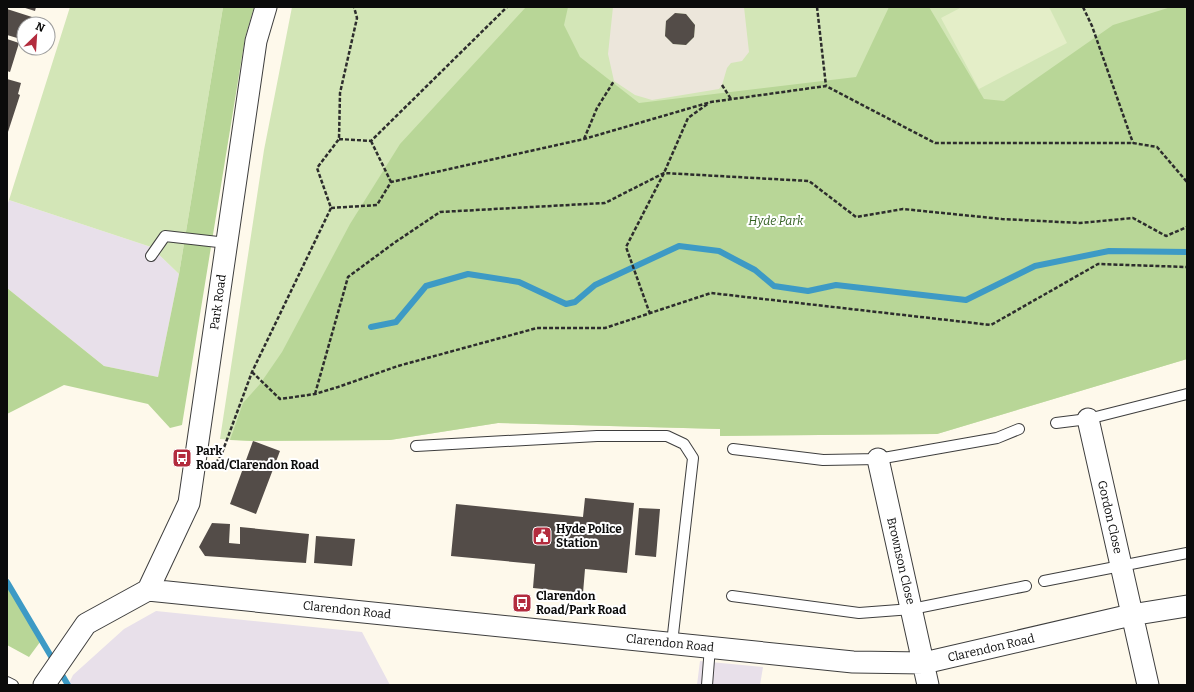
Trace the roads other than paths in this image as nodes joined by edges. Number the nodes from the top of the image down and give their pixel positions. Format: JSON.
{"nodes":[{"id":1,"x":266,"y":7,"type":"edge"},
{"id":2,"x":226,"y":243,"type":"junction"},
{"id":3,"x":151,"y":256,"type":"dead end"},
{"id":4,"x":1187,"y":394,"type":"edge"},
{"id":5,"x":1088,"y":419,"type":"junction"},
{"id":6,"x":1056,"y":423,"type":"dead end"},
{"id":7,"x":1019,"y":429,"type":"dead end"},
{"id":8,"x":416,"y":446,"type":"dead end"},
{"id":9,"x":733,"y":450,"type":"dead end"},
{"id":10,"x":878,"y":459,"type":"junction"},
{"id":11,"x":1187,"y":553,"type":"edge"},
{"id":12,"x":1121,"y":566,"type":"junction"},
{"id":13,"x":1044,"y":581,"type":"dead end"},
{"id":14,"x":1026,"y":586,"type":"dead end"},
{"id":15,"x":148,"y":590,"type":"junction"},
{"id":16,"x":732,"y":596,"type":"dead end"},
{"id":17,"x":1187,"y":606,"type":"edge"},
{"id":18,"x":912,"y":609,"type":"junction"},
{"id":19,"x":1131,"y":615,"type":"junction"},
{"id":20,"x":672,"y":643,"type":"junction"},
{"id":21,"x":710,"y":647,"type":"junction"},
{"id":22,"x":924,"y":663,"type":"junction"},
{"id":23,"x":7,"y":682,"type":"edge"},
{"id":24,"x":45,"y":684,"type":"edge"},
{"id":25,"x":13,"y":685,"type":"edge"},
{"id":26,"x":707,"y":685,"type":"edge"},
{"id":27,"x":928,"y":685,"type":"edge"},
{"id":28,"x":1148,"y":685,"type":"edge"}],
"edges":[{"from":1,"to":2,"type":"street","name":"Park Road"},
{"from":2,"to":3,"type":"lane"},
{"from":2,"to":15,"type":"street","name":"Park Road"},
{"from":4,"to":5,"type":"lane"},
{"from":5,"to":6,"type":"lane"},
{"from":5,"to":12,"type":"street","name":"Gordon Close"},
{"from":7,"to":10,"type":"lane"},
{"from":8,"to":20,"type":"lane"},
{"from":9,"to":10,"type":"lane"},
{"from":10,"to":18,"type":"street","name":"Brownson Close"},
{"from":11,"to":12,"type":"lane"},
{"from":12,"to":13,"type":"lane"},
{"from":12,"to":19,"type":"street","name":"Gordon Close"},
{"from":14,"to":18,"type":"lane"},
{"from":15,"to":20,"type":"street","name":"Clarendon Road"},
{"from":15,"to":24,"type":"street"},
{"from":16,"to":18,"type":"lane"},
{"from":17,"to":19,"type":"street","name":"Clarendon Road"},
{"from":18,"to":22,"type":"street","name":"Brownson Close"},
{"from":19,"to":22,"type":"street","name":"Clarendon Road"},
{"from":19,"to":28,"type":"street","name":"Gordon Close"},
{"from":20,"to":21,"type":"street","name":"Clarendon Road"},
{"from":21,"to":22,"type":"street","name":"Clarendon Road"},
{"from":21,"to":26,"type":"lane"},
{"from":22,"to":27,"type":"street","name":"Brownson Close"},
{"from":23,"to":25,"type":"lane"}]}
